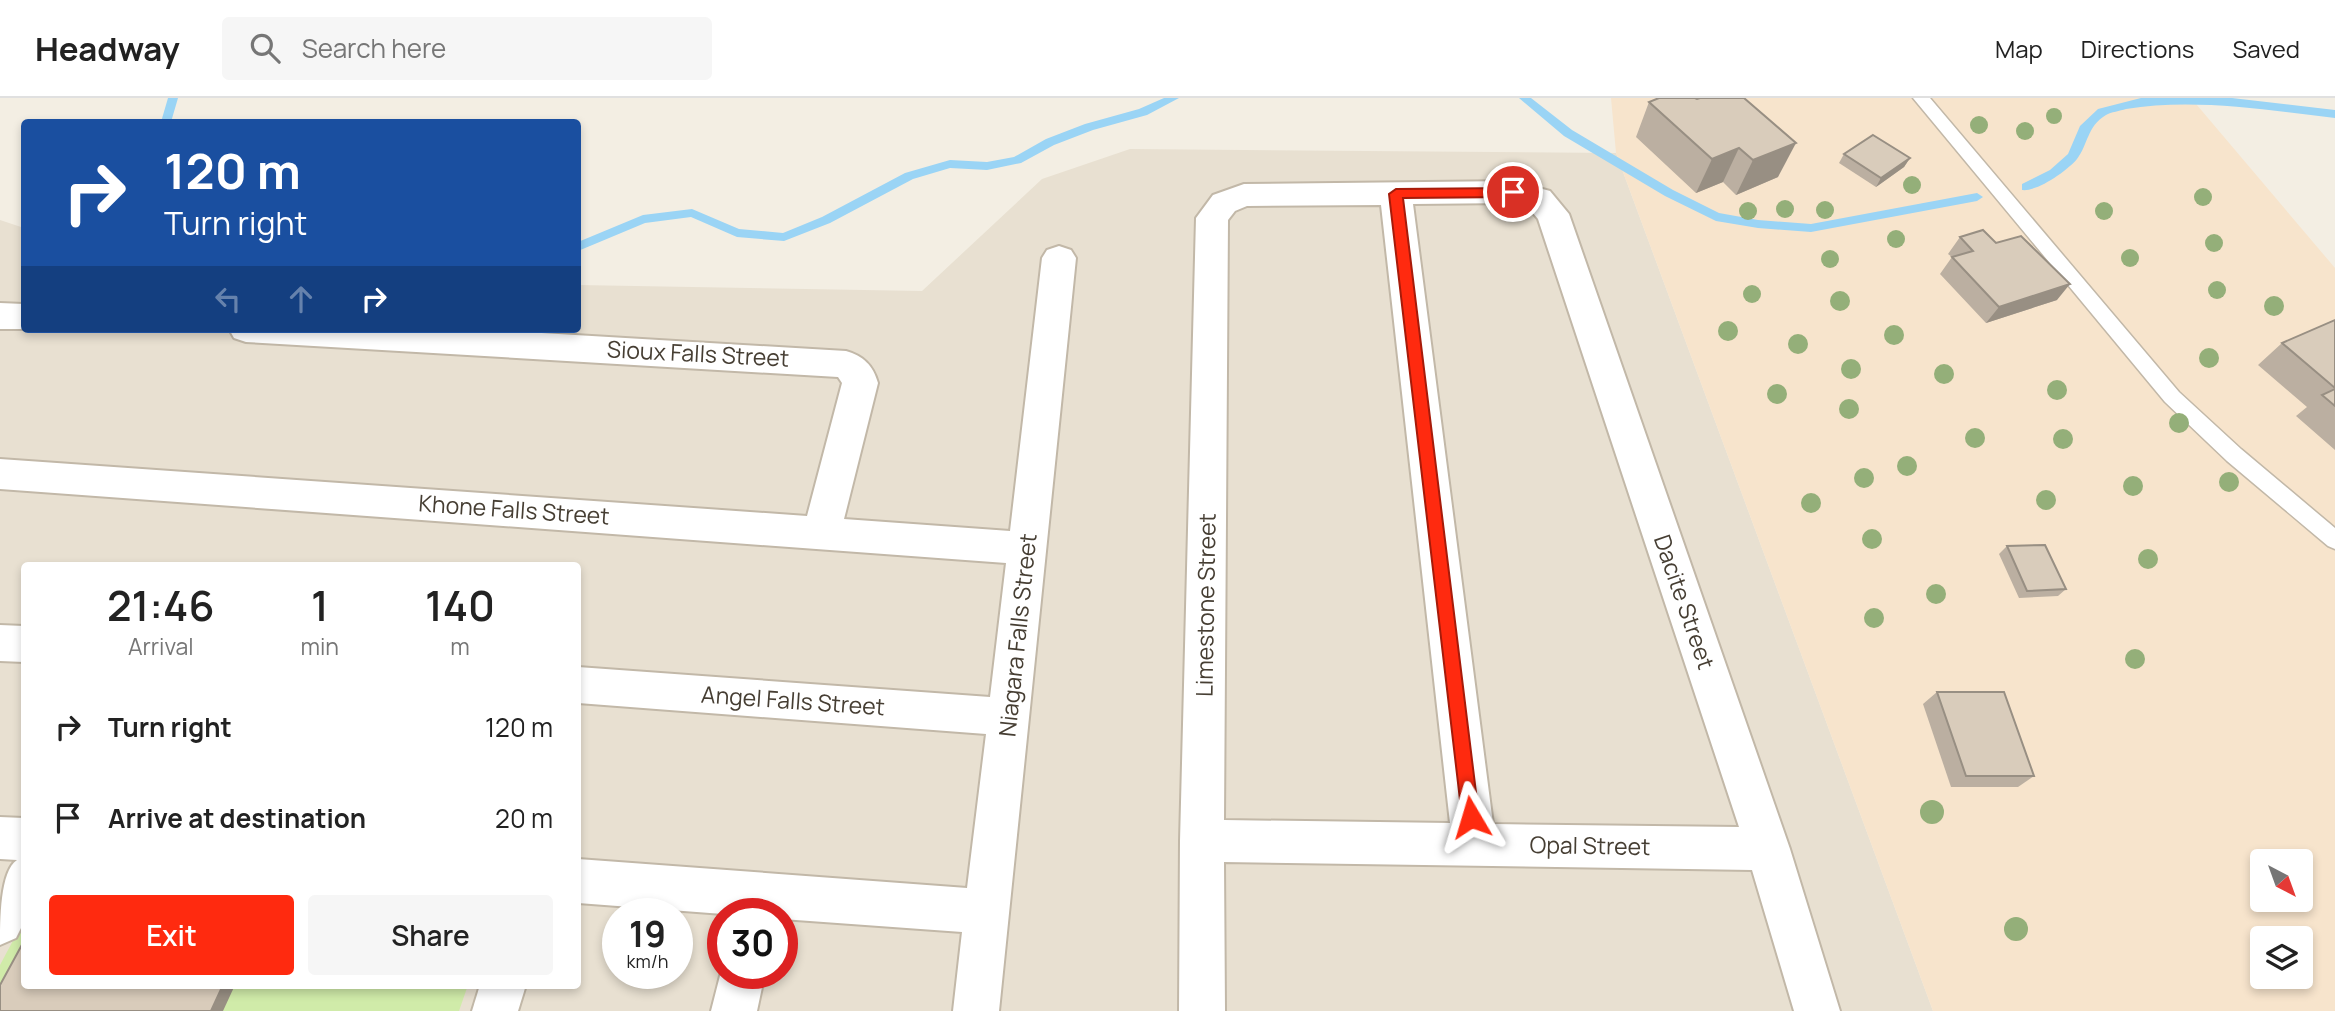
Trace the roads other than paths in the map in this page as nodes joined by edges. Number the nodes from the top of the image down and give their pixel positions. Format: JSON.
{"nodes":[{"id":1,"x":1921,"y":98,"type":"edge"},
{"id":2,"x":1396,"y":194,"type":"junction"},
{"id":3,"x":1059,"y":258,"type":"dead end"},
{"id":4,"x":0,"y":316,"type":"edge"},
{"id":5,"x":21,"y":317,"type":"edge"},
{"id":6,"x":315,"y":333,"type":"edge"},
{"id":7,"x":0,"y":474,"type":"edge"},
{"id":8,"x":822,"y":531,"type":"junction"},
{"id":9,"x":2335,"y":540,"type":"edge"},
{"id":10,"x":1027,"y":548,"type":"junction"},
{"id":11,"x":0,"y":643,"type":"edge"},
{"id":12,"x":21,"y":645,"type":"edge"},
{"id":13,"x":581,"y":685,"type":"edge"},
{"id":14,"x":1009,"y":717,"type":"junction"},
{"id":15,"x":0,"y":838,"type":"edge"},
{"id":16,"x":21,"y":839,"type":"edge"},
{"id":17,"x":1202,"y":841,"type":"junction"},
{"id":18,"x":1474,"y":844,"type":"junction"},
{"id":19,"x":1768,"y":849,"type":"junction"},
{"id":20,"x":581,"y":881,"type":"edge"},
{"id":21,"x":21,"y":884,"type":"edge"},
{"id":22,"x":710,"y":898,"type":"edge"},
{"id":23,"x":798,"y":905,"type":"edge"},
{"id":24,"x":987,"y":912,"type":"junction"},
{"id":25,"x":0,"y":922,"type":"edge"},
{"id":26,"x":502,"y":989,"type":"edge"},
{"id":27,"x":739,"y":989,"type":"edge"},
{"id":28,"x":495,"y":1011,"type":"edge"},
{"id":29,"x":734,"y":1011,"type":"edge"},
{"id":30,"x":976,"y":1011,"type":"edge"},
{"id":31,"x":1202,"y":1011,"type":"edge"},
{"id":32,"x":1817,"y":1011,"type":"edge"}],
"edges":[{"from":1,"to":9,"type":"lane"},
{"from":2,"to":17,"type":"street","name":"Limestone Street"},
{"from":2,"to":18,"type":"street"},
{"from":2,"to":19,"type":"street","name":"Dacite Street"},
{"from":3,"to":10,"type":"street","name":"Niagara Falls Street"},
{"from":4,"to":5,"type":"street"},
{"from":6,"to":8,"type":"street","name":"Sioux Falls Street"},
{"from":7,"to":8,"type":"street","name":"Khone Falls Street"},
{"from":8,"to":10,"type":"street","name":"Khone Falls Street"},
{"from":10,"to":14,"type":"street","name":"Niagara Falls Street"},
{"from":11,"to":12,"type":"street"},
{"from":13,"to":14,"type":"street","name":"Angel Falls Street"},
{"from":14,"to":24,"type":"street","name":"Niagara Falls Street"},
{"from":15,"to":16,"type":"street"},
{"from":17,"to":18,"type":"street","name":"Opal Street"},
{"from":17,"to":31,"type":"street","name":"Limestone Street"},
{"from":18,"to":19,"type":"street","name":"Opal Street"},
{"from":19,"to":32,"type":"street","name":"Dacite Street"},
{"from":20,"to":22,"type":"street"},
{"from":21,"to":25,"type":"street"},
{"from":23,"to":24,"type":"street"},
{"from":24,"to":30,"type":"street","name":"Niagara Falls Street"},
{"from":26,"to":28,"type":"street"},
{"from":27,"to":29,"type":"street"}]}
